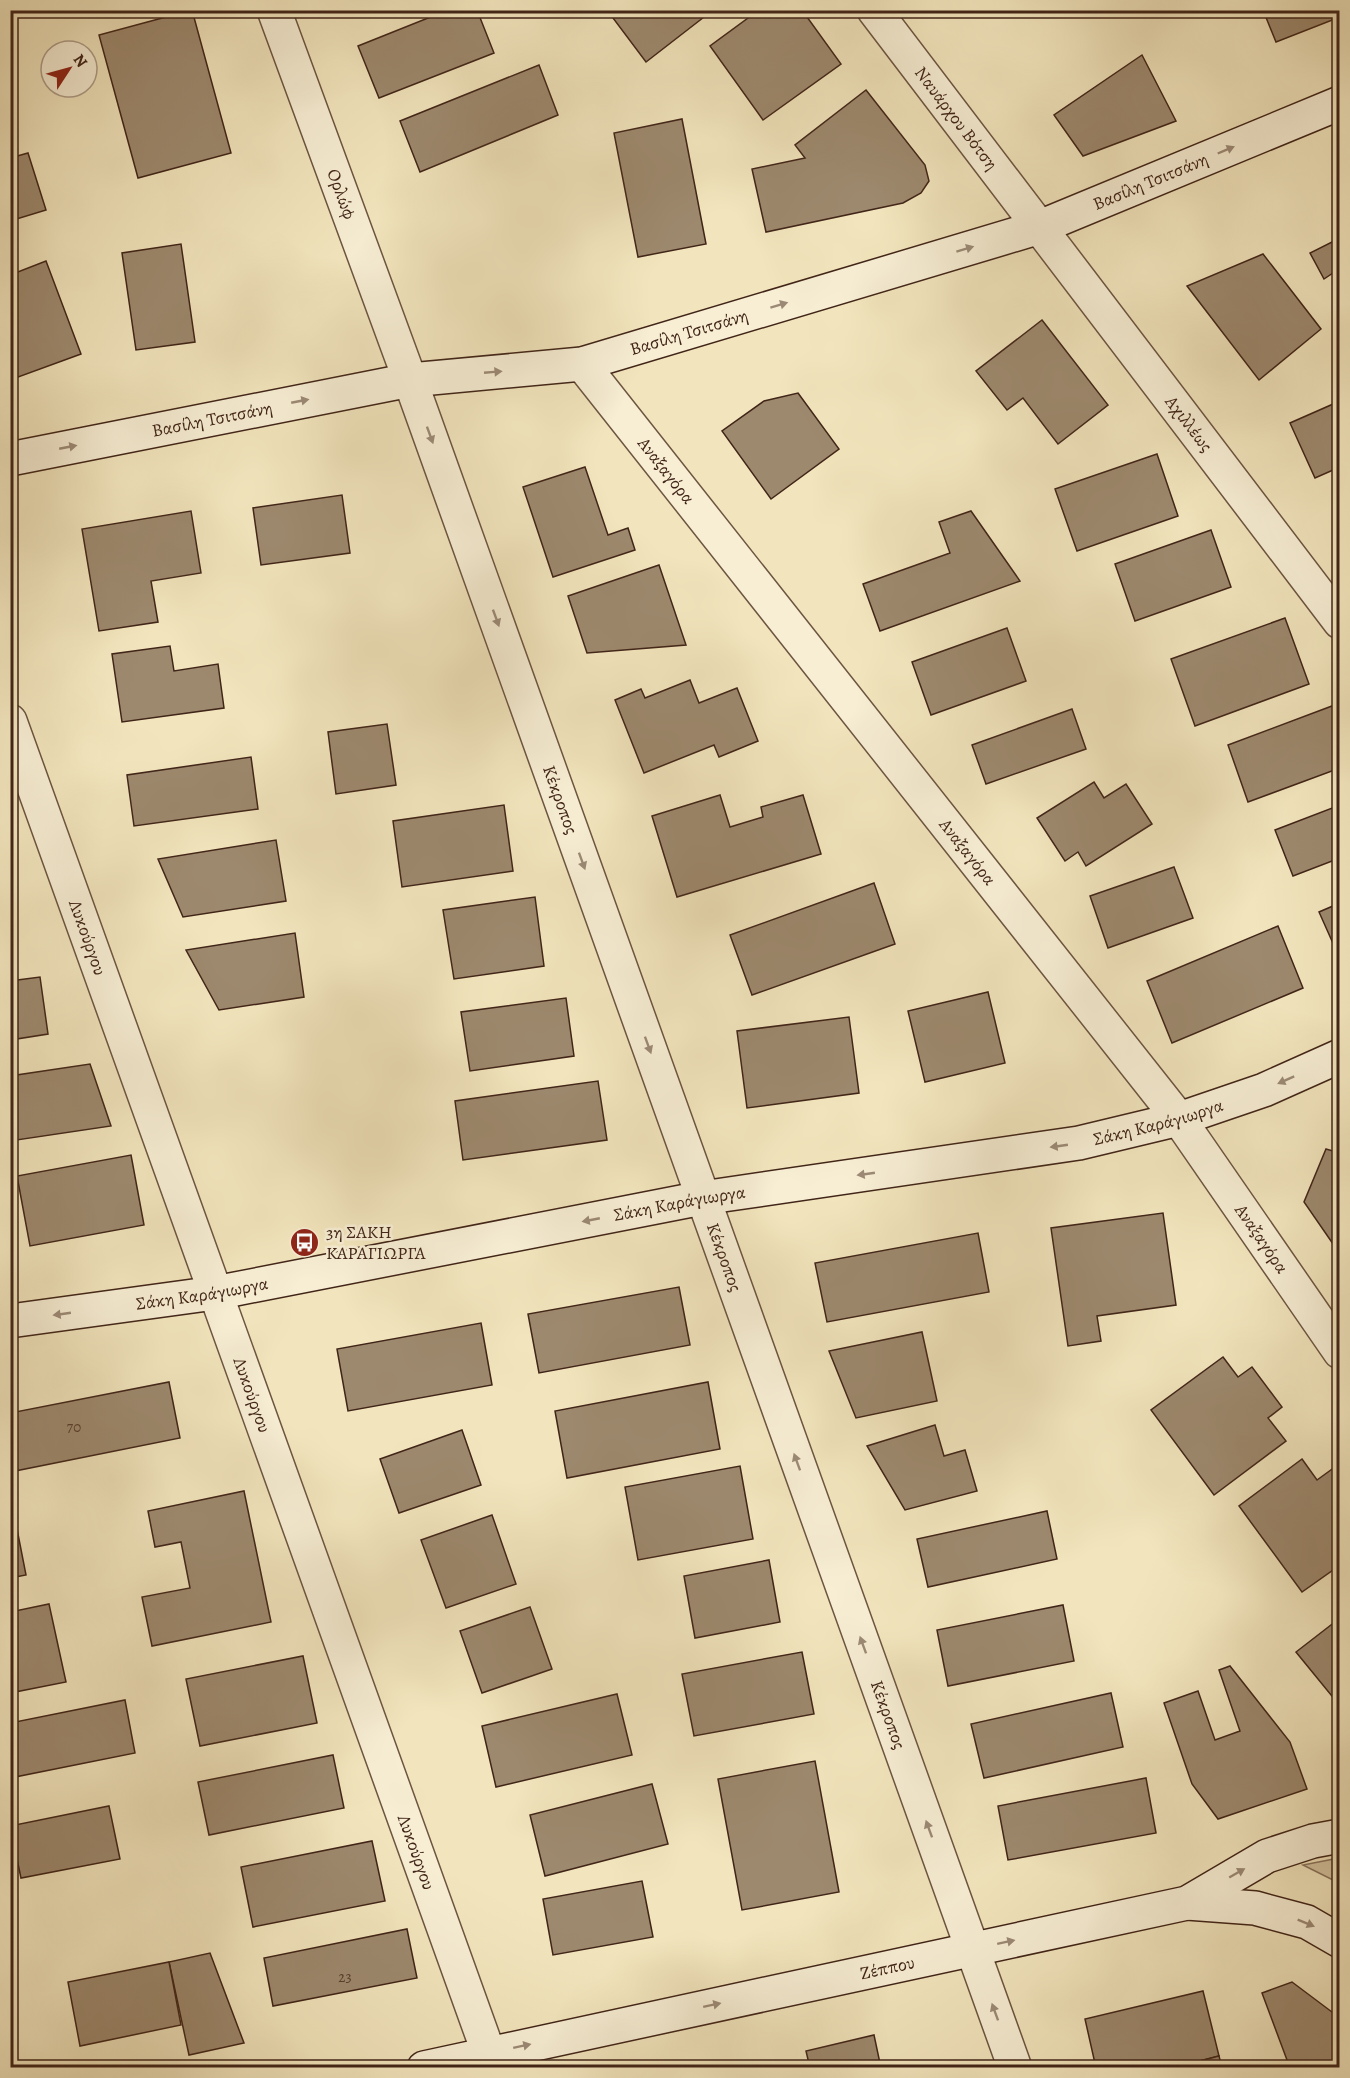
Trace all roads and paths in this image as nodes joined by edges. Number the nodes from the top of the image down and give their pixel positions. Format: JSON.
{"nodes":[{"id":1,"x":274,"y":10,"type":"edge"},
{"id":2,"x":874,"y":10,"type":"edge"},
{"id":3,"x":1340,"y":103,"type":"edge"},
{"id":4,"x":1040,"y":227,"type":"junction"},
{"id":5,"x":582,"y":364,"type":"junction"},
{"id":6,"x":410,"y":380,"type":"junction"},
{"id":7,"x":10,"y":459,"type":"edge"},
{"id":8,"x":1340,"y":621,"type":"edge"},
{"id":9,"x":10,"y":721,"type":"edge"},
{"id":10,"x":1340,"y":1056,"type":"edge"},
{"id":11,"x":1179,"y":1119,"type":"junction"},
{"id":12,"x":702,"y":1198,"type":"junction"},
{"id":13,"x":215,"y":1293,"type":"junction"},
{"id":14,"x":10,"y":1321,"type":"edge"},
{"id":15,"x":1340,"y":1352,"type":"edge"},
{"id":16,"x":1340,"y":1836,"type":"edge"},
{"id":17,"x":1187,"y":1903,"type":"junction"},
{"id":18,"x":1340,"y":1941,"type":"edge"},
{"id":19,"x":973,"y":1949,"type":"junction"},
{"id":20,"x":491,"y":2060,"type":"edge"},
{"id":21,"x":424,"y":2067,"type":"edge"},
{"id":22,"x":1015,"y":2067,"type":"edge"}],
"edges":[{"from":1,"to":6,"type":"street","name":"Ορλώφ"},
{"from":2,"to":4,"type":"street","name":"Ναυάρχου Βότση"},
{"from":4,"to":3,"type":"street","name":"Βασίλη Τσιτσάνη","one_way":true},
{"from":5,"to":4,"type":"street","name":"Βασίλη Τσιτσάνη","one_way":true},
{"from":4,"to":8,"type":"street","name":"Αχιλλέως"},
{"from":6,"to":5,"type":"street","name":"Βασίλη Τσιτσάνη","one_way":true},
{"from":5,"to":11,"type":"street","name":"Αναξαγόρα"},
{"from":7,"to":6,"type":"street","name":"Βασίλη Τσιτσάνη","one_way":true},
{"from":6,"to":12,"type":"street","name":"Κέκροπος","one_way":true},
{"from":9,"to":13,"type":"street","name":"Λυκούργου"},
{"from":10,"to":11,"type":"street","name":"Σάκη Καράγιωργα","one_way":true},
{"from":11,"to":12,"type":"street","name":"Σάκη Καράγιωργα","one_way":true},
{"from":11,"to":15,"type":"street","name":"Αναξαγόρα"},
{"from":12,"to":13,"type":"street","name":"Σάκη Καράγιωργα","one_way":true},
{"from":19,"to":12,"type":"street","name":"Κέκροπος","one_way":true},
{"from":13,"to":14,"type":"street","name":"Σάκη Καράγιωργα","one_way":true},
{"from":13,"to":20,"type":"street","name":"Λυκούργου"},
{"from":17,"to":16,"type":"street","name":"Ζέππου","one_way":true},
{"from":17,"to":18,"type":"street","one_way":true},
{"from":19,"to":17,"type":"street","name":"Ζέππου","one_way":true},
{"from":20,"to":19,"type":"street","name":"Ζέππου","one_way":true},
{"from":22,"to":19,"type":"street","name":"Κέκροπος","one_way":true},
{"from":20,"to":21,"type":"street","name":"Ζέππου"}]}
